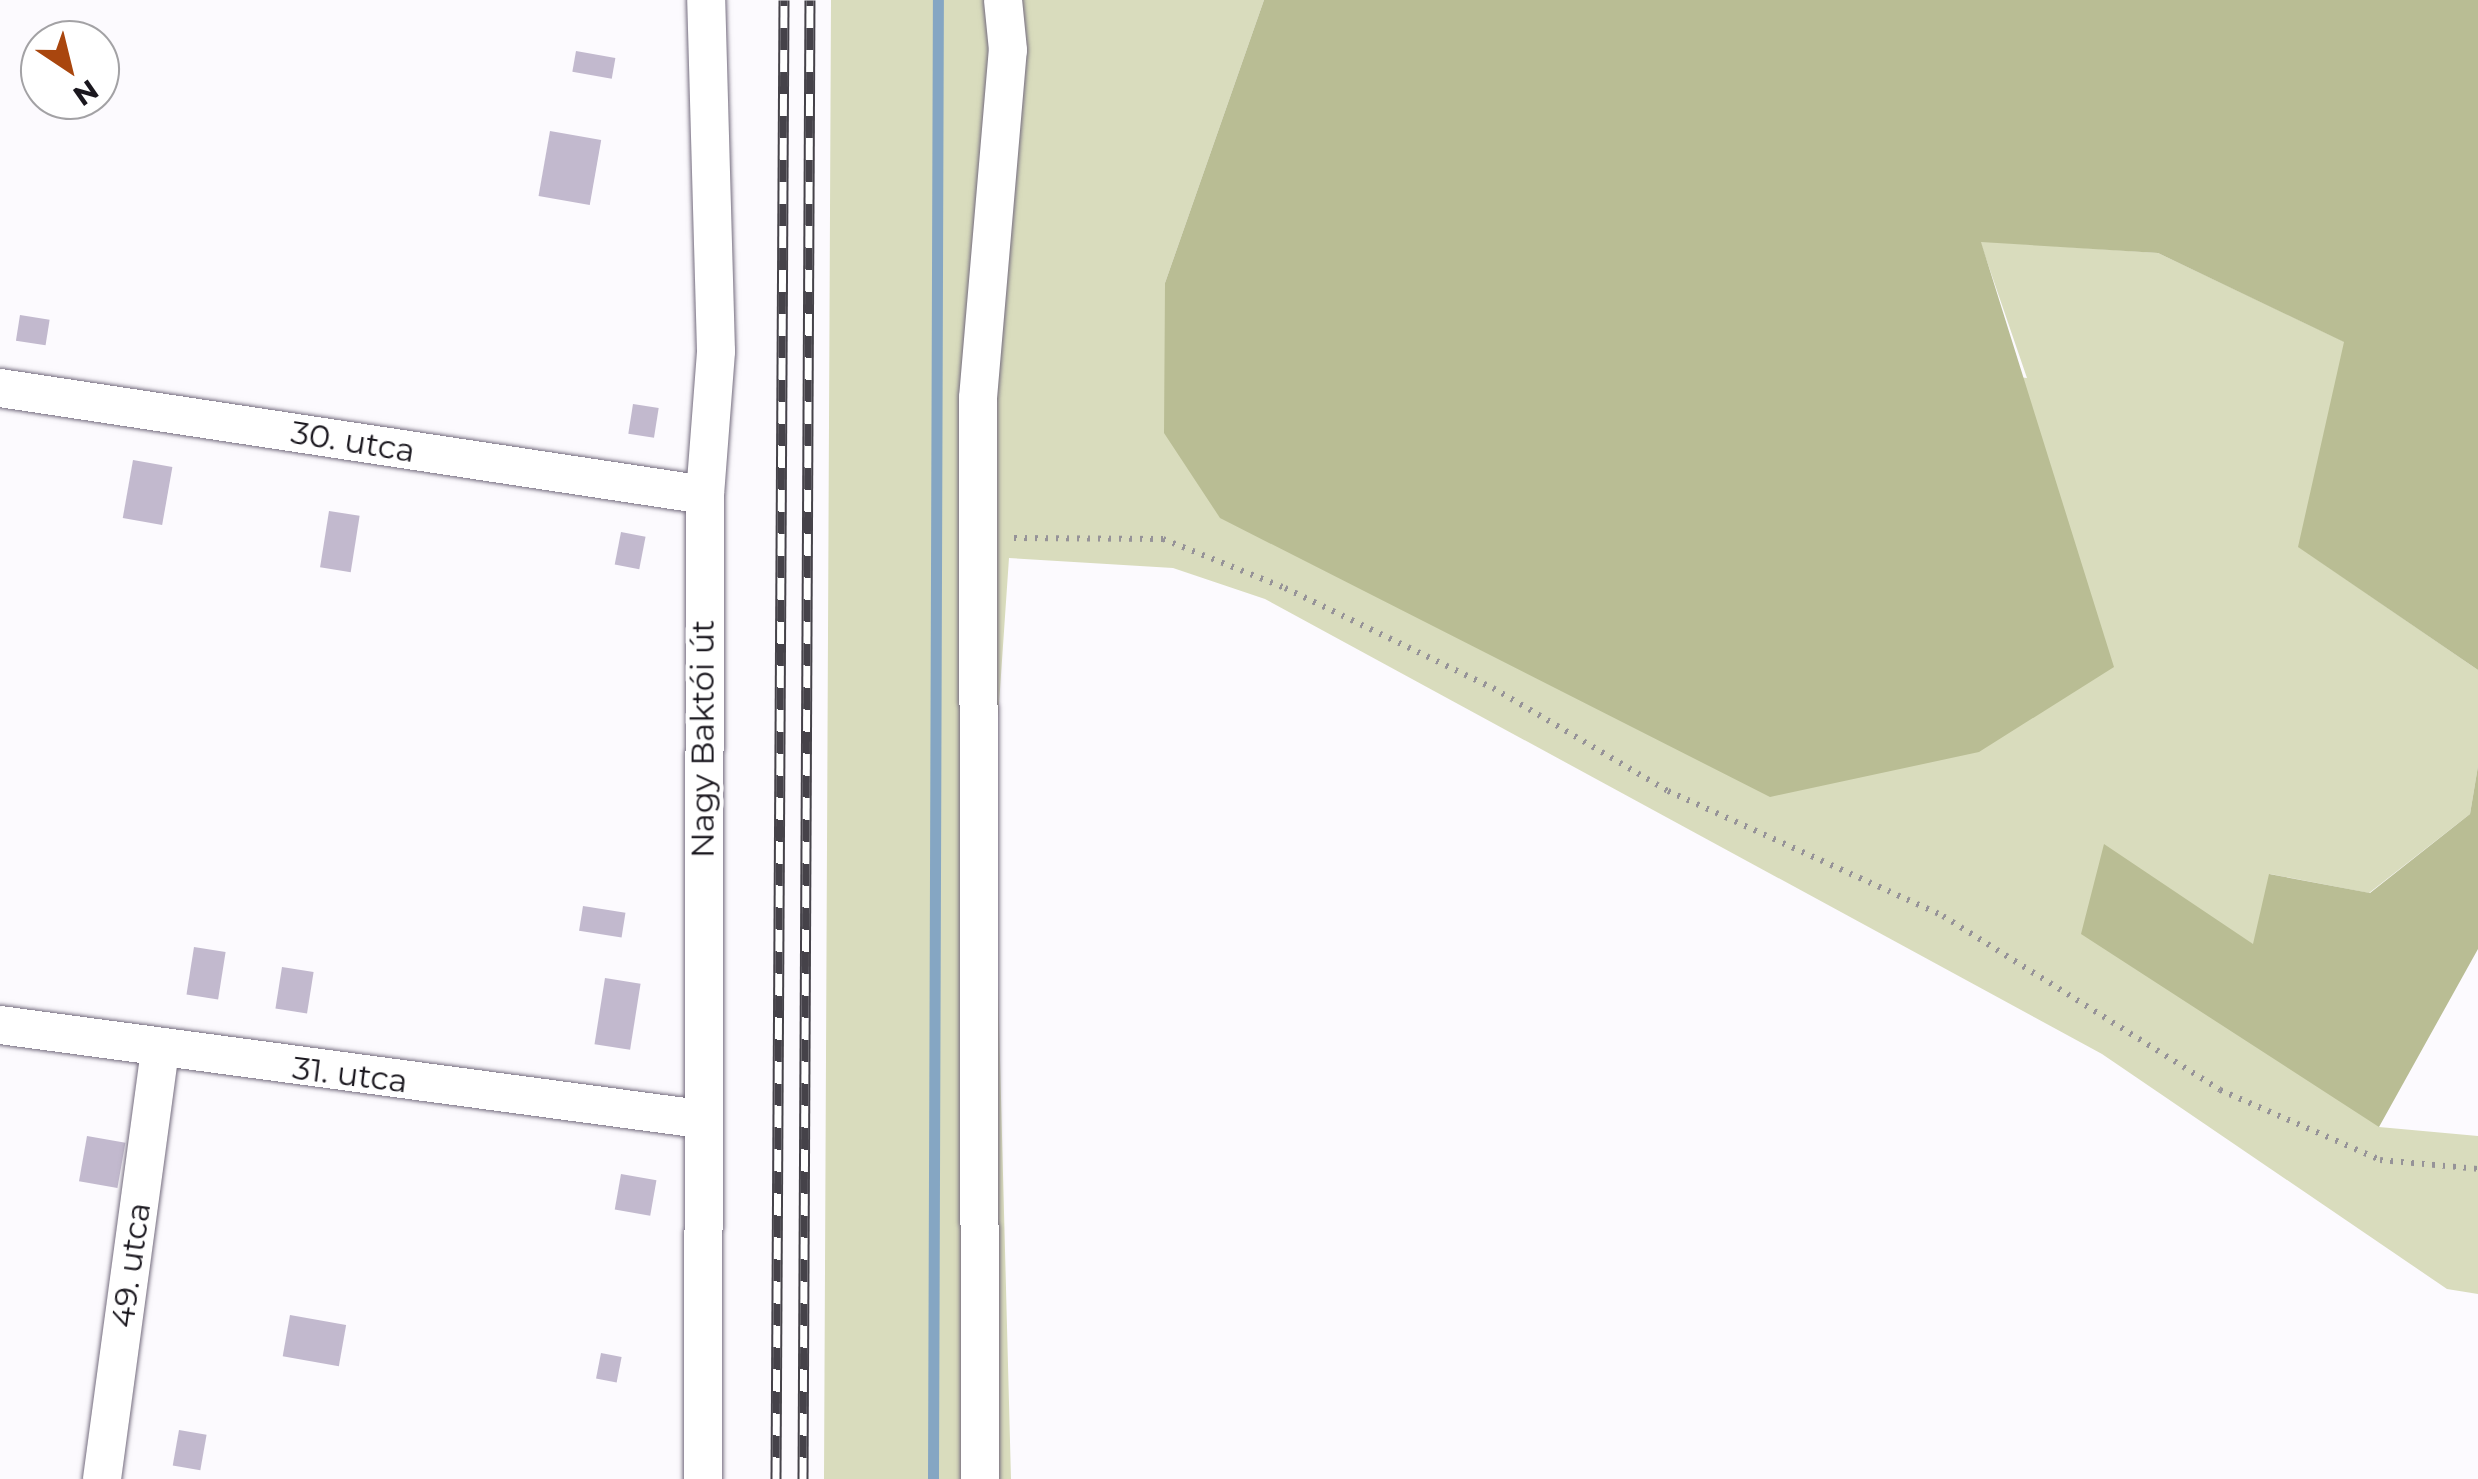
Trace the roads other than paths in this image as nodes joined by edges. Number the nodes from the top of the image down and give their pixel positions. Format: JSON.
{"nodes":[{"id":1,"x":706,"y":0,"type":"edge"},
{"id":2,"x":1003,"y":0,"type":"edge"},
{"id":3,"x":0,"y":388,"type":"edge"},
{"id":4,"x":705,"y":495,"type":"junction"},
{"id":5,"x":0,"y":1025,"type":"edge"},
{"id":6,"x":160,"y":1050,"type":"junction"},
{"id":7,"x":700,"y":1119,"type":"junction"},
{"id":8,"x":102,"y":1479,"type":"edge"},
{"id":9,"x":703,"y":1479,"type":"edge"},
{"id":10,"x":980,"y":1479,"type":"edge"}],
"edges":[{"from":1,"to":4,"type":"street","name":"Nagy Baktói út"},
{"from":2,"to":10,"type":"street"},
{"from":3,"to":4,"type":"street","name":"30. utca"},
{"from":4,"to":7,"type":"street","name":"Nagy Baktói út"},
{"from":5,"to":6,"type":"street","name":"31. utca"},
{"from":6,"to":7,"type":"street","name":"31. utca"},
{"from":6,"to":8,"type":"street","name":"49. utca"},
{"from":7,"to":9,"type":"street","name":"Nagy Baktói út"}]}
